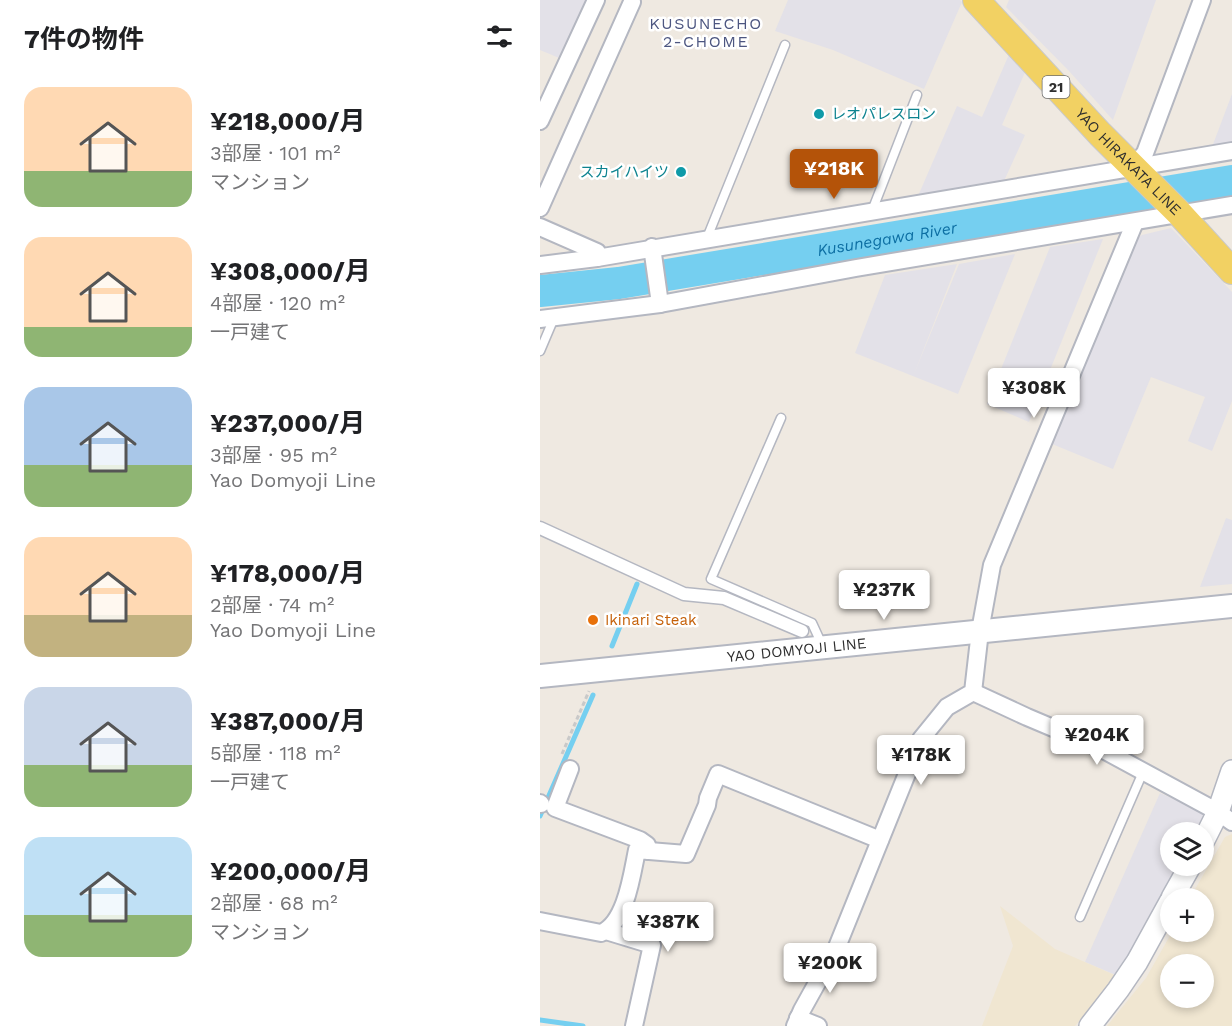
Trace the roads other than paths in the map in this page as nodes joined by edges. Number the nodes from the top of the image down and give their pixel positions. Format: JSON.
{"nodes":[{"id":1,"x":596,"y":0,"type":"edge"},
{"id":2,"x":976,"y":0,"type":"edge"},
{"id":3,"x":1202,"y":0,"type":"edge"},
{"id":4,"x":632,"y":2,"type":"dead end"},
{"id":5,"x":785,"y":45,"type":"dead end"},
{"id":6,"x":917,"y":95,"type":"dead end"},
{"id":7,"x":540,"y":121,"type":"edge"},
{"id":8,"x":1232,"y":151,"type":"edge"},
{"id":9,"x":1135,"y":171,"type":"junction"},
{"id":10,"x":1232,"y":205,"type":"edge"},
{"id":11,"x":540,"y":208,"type":"edge"},
{"id":12,"x":872,"y":211,"type":"junction"},
{"id":13,"x":1177,"y":211,"type":"junction"},
{"id":14,"x":1134,"y":222,"type":"junction"},
{"id":15,"x":540,"y":227,"type":"edge"},
{"id":16,"x":707,"y":238,"type":"junction"},
{"id":17,"x":652,"y":247,"type":"junction"},
{"id":18,"x":597,"y":258,"type":"junction"},
{"id":19,"x":540,"y":265,"type":"edge"},
{"id":20,"x":1232,"y":271,"type":"edge"},
{"id":21,"x":660,"y":304,"type":"junction"},
{"id":22,"x":547,"y":318,"type":"edge"},
{"id":23,"x":540,"y":351,"type":"edge"},
{"id":24,"x":781,"y":418,"type":"dead end"},
{"id":25,"x":540,"y":528,"type":"edge"},
{"id":26,"x":1232,"y":606,"type":"edge"},
{"id":27,"x":802,"y":631,"type":"dead end"},
{"id":28,"x":981,"y":631,"type":"junction"},
{"id":29,"x":824,"y":648,"type":"junction"},
{"id":30,"x":540,"y":676,"type":"edge"},
{"id":31,"x":973,"y":692,"type":"junction"},
{"id":32,"x":566,"y":761,"type":"road end"},
{"id":33,"x":1232,"y":771,"type":"edge"},
{"id":34,"x":1143,"y":772,"type":"junction"},
{"id":35,"x":1225,"y":817,"type":"edge"},
{"id":36,"x":1214,"y":830,"type":"edge"},
{"id":37,"x":880,"y":840,"type":"junction"},
{"id":38,"x":649,"y":851,"type":"junction"},
{"id":39,"x":1080,"y":917,"type":"dead end"},
{"id":40,"x":1160,"y":920,"type":"edge"},
{"id":41,"x":540,"y":921,"type":"edge"},
{"id":42,"x":606,"y":931,"type":"junction"},
{"id":43,"x":796,"y":1022,"type":"edge"},
{"id":44,"x":634,"y":1026,"type":"edge"},
{"id":45,"x":818,"y":1026,"type":"edge"},
{"id":46,"x":1090,"y":1026,"type":"edge"}],
"edges":[{"from":1,"to":7,"type":"street"},
{"from":2,"to":9,"type":"main road","name":"YAO HIRAKATA LINE","number":"21"},
{"from":3,"to":9,"type":"street"},
{"from":4,"to":11,"type":"street"},
{"from":5,"to":16,"type":"lane"},
{"from":6,"to":12,"type":"lane"},
{"from":8,"to":9,"type":"street"},
{"from":9,"to":12,"type":"street"},
{"from":9,"to":13,"type":"main road","name":"YAO HIRAKATA LINE","number":"21"},
{"from":10,"to":13,"type":"street"},
{"from":12,"to":16,"type":"street"},
{"from":13,"to":14,"type":"street"},
{"from":13,"to":20,"type":"main road","name":"YAO HIRAKATA LINE","number":"21"},
{"from":14,"to":21,"type":"street"},
{"from":14,"to":28,"type":"street"},
{"from":15,"to":18,"type":"street"},
{"from":16,"to":17,"type":"street"},
{"from":17,"to":18,"type":"street"},
{"from":17,"to":21,"type":"street"},
{"from":18,"to":19,"type":"street"},
{"from":21,"to":22,"type":"street"},
{"from":22,"to":23,"type":"lane"},
{"from":24,"to":29,"type":"lane"},
{"from":25,"to":27,"type":"street"},
{"from":26,"to":28,"type":"main road","name":"YAO DOMYOJI LINE"},
{"from":28,"to":29,"type":"main road","name":"YAO DOMYOJI LINE"},
{"from":28,"to":31,"type":"street"},
{"from":29,"to":30,"type":"main road","name":"YAO DOMYOJI LINE"},
{"from":31,"to":34,"type":"street"},
{"from":31,"to":37,"type":"street"},
{"from":32,"to":38,"type":"street"},
{"from":33,"to":35,"type":"street"},
{"from":34,"to":35,"type":"street"},
{"from":34,"to":39,"type":"lane"},
{"from":35,"to":36,"type":"street"},
{"from":37,"to":38,"type":"street"},
{"from":37,"to":43,"type":"street"},
{"from":38,"to":42,"type":"street"},
{"from":40,"to":46,"type":"street"},
{"from":41,"to":42,"type":"street"},
{"from":42,"to":44,"type":"street"},
{"from":43,"to":45,"type":"street"}]}
